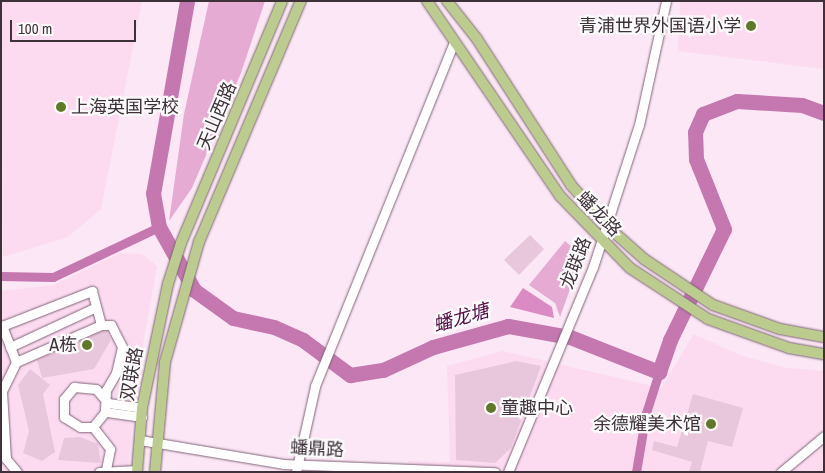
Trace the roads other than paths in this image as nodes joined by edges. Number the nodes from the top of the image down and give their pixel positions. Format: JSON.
{"nodes":[{"id":1,"x":282,"y":1,"type":"edge"},
{"id":2,"x":301,"y":1,"type":"edge"},
{"id":3,"x":427,"y":1,"type":"edge"},
{"id":4,"x":447,"y":1,"type":"edge"},
{"id":5,"x":666,"y":1,"type":"edge"},
{"id":6,"x":454,"y":42,"type":"junction"},
{"id":7,"x":607,"y":226,"type":"junction"},
{"id":8,"x":602,"y":242,"type":"junction"},
{"id":9,"x":168,"y":284,"type":"joint"},
{"id":10,"x":96,"y":307,"type":"junction"},
{"id":11,"x":100,"y":325,"type":"junction"},
{"id":12,"x":824,"y":337,"type":"edge"},
{"id":13,"x":10,"y":347,"type":"junction"},
{"id":14,"x":824,"y":354,"type":"edge"},
{"id":15,"x":16,"y":362,"type":"junction"},
{"id":16,"x":6,"y":373,"type":"edge"},
{"id":17,"x":106,"y":407,"type":"junction"},
{"id":18,"x":142,"y":412,"type":"junction"},
{"id":19,"x":93,"y":427,"type":"junction"},
{"id":20,"x":824,"y":436,"type":"edge"},
{"id":21,"x":140,"y":440,"type":"junction"},
{"id":22,"x":155,"y":443,"type":"junction"},
{"id":23,"x":296,"y":468,"type":"edge"},
{"id":24,"x":13,"y":470,"type":"edge"},
{"id":25,"x":103,"y":470,"type":"edge"},
{"id":26,"x":404,"y":470,"type":"edge"},
{"id":27,"x":136,"y":471,"type":"edge"},
{"id":28,"x":155,"y":472,"type":"edge"},
{"id":29,"x":495,"y":472,"type":"edge"},
{"id":30,"x":508,"y":472,"type":"edge"},
{"id":31,"x":781,"y":472,"type":"edge"}],
"edges":[{"from":1,"to":9,"type":"main road","name":"天山西路"},
{"from":2,"to":22,"type":"main road","name":"天山西路"},
{"from":3,"to":6,"type":"main road","name":"蟠龙路"},
{"from":4,"to":7,"type":"main road","name":"蟠龙路"},
{"from":5,"to":7,"type":"street","name":"龙联路"},
{"from":6,"to":8,"type":"main road","name":"蟠龙路"},
{"from":6,"to":23,"type":"street"},
{"from":7,"to":8,"type":"street","name":"龙联路"},
{"from":7,"to":12,"type":"main road","name":"蟠龙路"},
{"from":8,"to":14,"type":"main road","name":"蟠龙路"},
{"from":8,"to":30,"type":"street","name":"龙联路"},
{"from":9,"to":18,"type":"main road","name":"双联路"},
{"from":10,"to":11,"type":"street"},
{"from":10,"to":13,"type":"street"},
{"from":10,"to":13,"type":"street"},
{"from":11,"to":15,"type":"street"},
{"from":11,"to":17,"type":"street"},
{"from":13,"to":15,"type":"street"},
{"from":15,"to":16,"type":"street"},
{"from":16,"to":24,"type":"street"},
{"from":17,"to":18,"type":"street"},
{"from":17,"to":19,"type":"street"},
{"from":17,"to":19,"type":"street"},
{"from":18,"to":21,"type":"main road","name":"双联路"},
{"from":19,"to":25,"type":"street"},
{"from":20,"to":31,"type":"street"},
{"from":21,"to":22,"type":"street","name":"蟠鼎路"},
{"from":21,"to":27,"type":"main road","name":"双联路"},
{"from":22,"to":23,"type":"street","name":"蟠鼎路"},
{"from":22,"to":28,"type":"main road","name":"天山西路"},
{"from":23,"to":26,"type":"street","name":"蟠鼎路"},
{"from":25,"to":27,"type":"street"},
{"from":26,"to":29,"type":"street","name":"蟠鼎路"}]}
